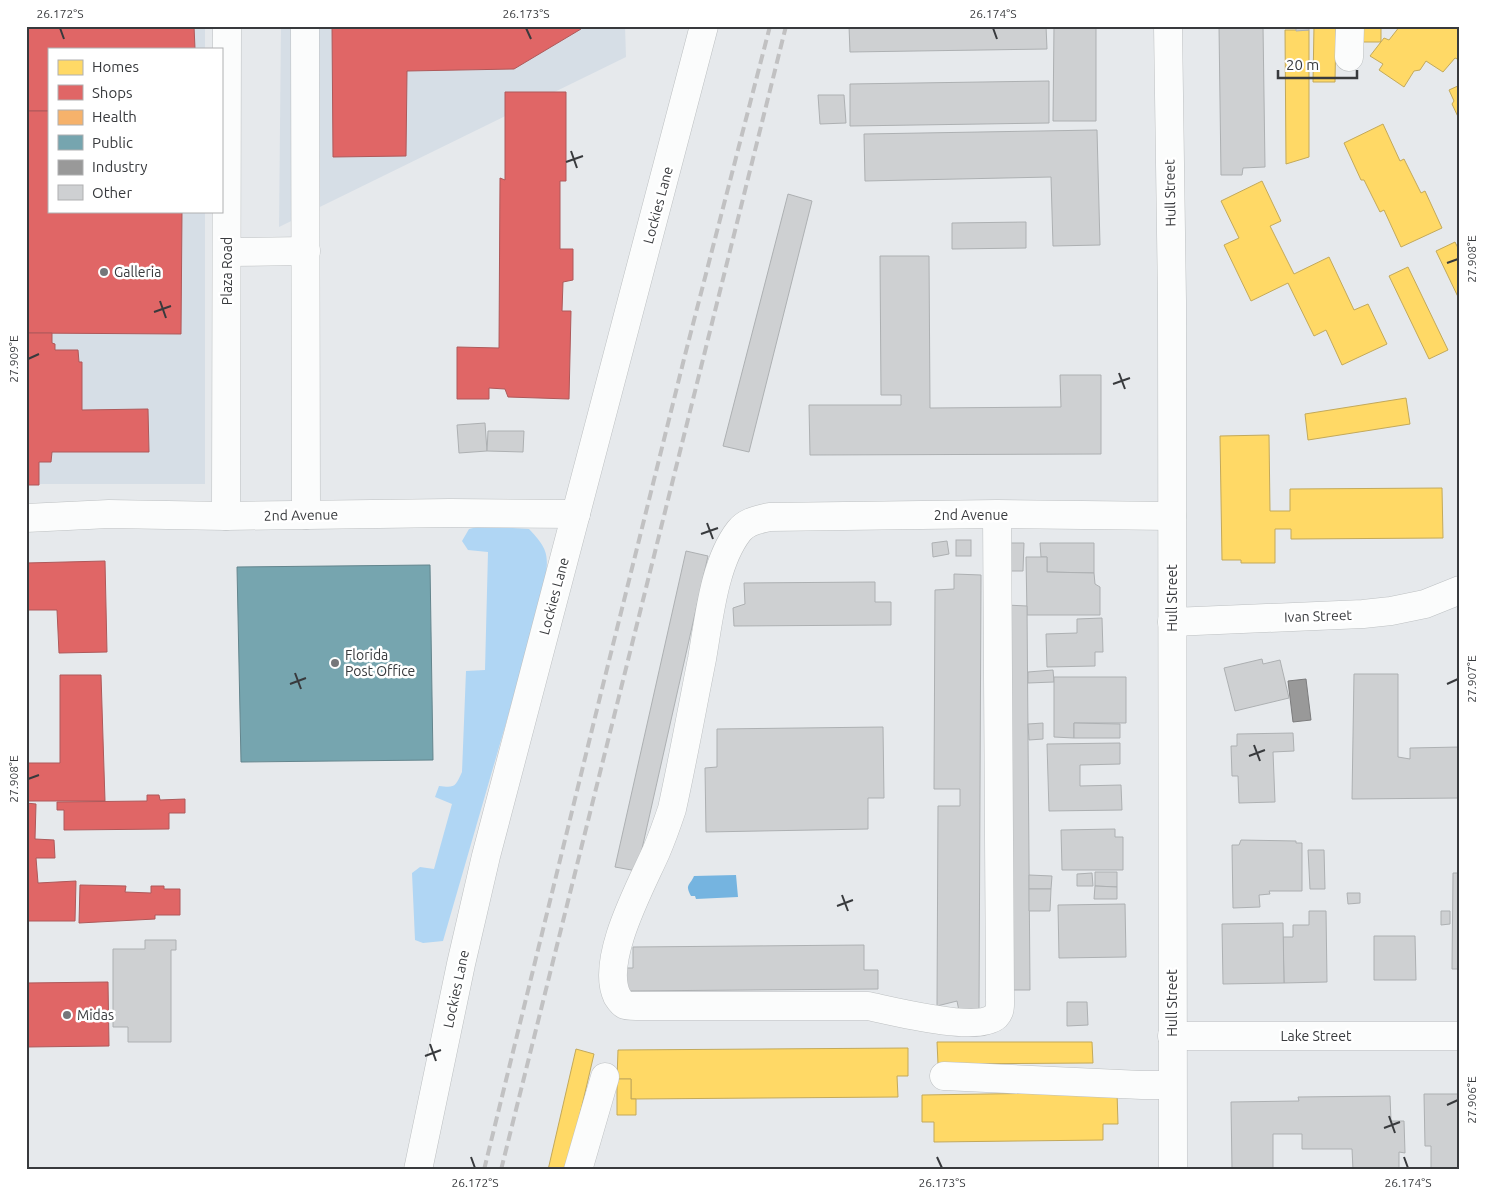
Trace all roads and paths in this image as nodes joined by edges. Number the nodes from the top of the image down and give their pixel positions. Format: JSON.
{"nodes":[{"id":1,"x":227,"y":26,"type":"edge"},
{"id":2,"x":305,"y":26,"type":"edge"},
{"id":3,"x":704,"y":26,"type":"edge"},
{"id":4,"x":1168,"y":26,"type":"edge"},
{"id":5,"x":1350,"y":26,"type":"edge"},
{"id":6,"x":1349,"y":57,"type":"dead end"},
{"id":7,"x":306,"y":251,"type":"junction"},
{"id":8,"x":226,"y":252,"type":"junction"},
{"id":9,"x":576,"y":514,"type":"junction"},
{"id":10,"x":997,"y":514,"type":"junction"},
{"id":11,"x":306,"y":515,"type":"junction"},
{"id":12,"x":226,"y":516,"type":"junction"},
{"id":13,"x":1172,"y":516,"type":"junction"},
{"id":14,"x":26,"y":518,"type":"edge"},
{"id":15,"x":1460,"y":590,"type":"edge"},
{"id":16,"x":1172,"y":622,"type":"junction"},
{"id":17,"x":1172,"y":1036,"type":"junction"},
{"id":18,"x":1460,"y":1036,"type":"edge"},
{"id":19,"x":944,"y":1076,"type":"dead end"},
{"id":20,"x":605,"y":1077,"type":"dead end"},
{"id":21,"x":1172,"y":1084,"type":"junction"},
{"id":22,"x":418,"y":1170,"type":"edge"},
{"id":23,"x":578,"y":1170,"type":"edge"},
{"id":24,"x":1173,"y":1170,"type":"edge"}],
"edges":[{"from":1,"to":8,"type":"street","name":"Plaza Road"},
{"from":2,"to":7,"type":"street"},
{"from":3,"to":9,"type":"street","name":"Lockies Lane"},
{"from":4,"to":13,"type":"street","name":"Hull Street"},
{"from":5,"to":6,"type":"street"},
{"from":7,"to":8,"type":"street"},
{"from":7,"to":11,"type":"street"},
{"from":8,"to":12,"type":"street","name":"Plaza Road"},
{"from":9,"to":11,"type":"street","name":"2nd Avenue"},
{"from":9,"to":22,"type":"street","name":"Lockies Lane"},
{"from":10,"to":10,"type":"street","name":"2nd Avenue"},
{"from":10,"to":13,"type":"street","name":"2nd Avenue"},
{"from":11,"to":12,"type":"street","name":"2nd Avenue"},
{"from":12,"to":14,"type":"street","name":"2nd Avenue"},
{"from":13,"to":16,"type":"street","name":"Hull Street"},
{"from":15,"to":16,"type":"street","name":"Ivan Street"},
{"from":16,"to":17,"type":"street","name":"Hull Street"},
{"from":17,"to":18,"type":"street","name":"Lake Street"},
{"from":17,"to":21,"type":"street","name":"Hull Street"},
{"from":19,"to":21,"type":"street"},
{"from":20,"to":23,"type":"street"},
{"from":21,"to":24,"type":"street","name":"Hull Street"}]}
